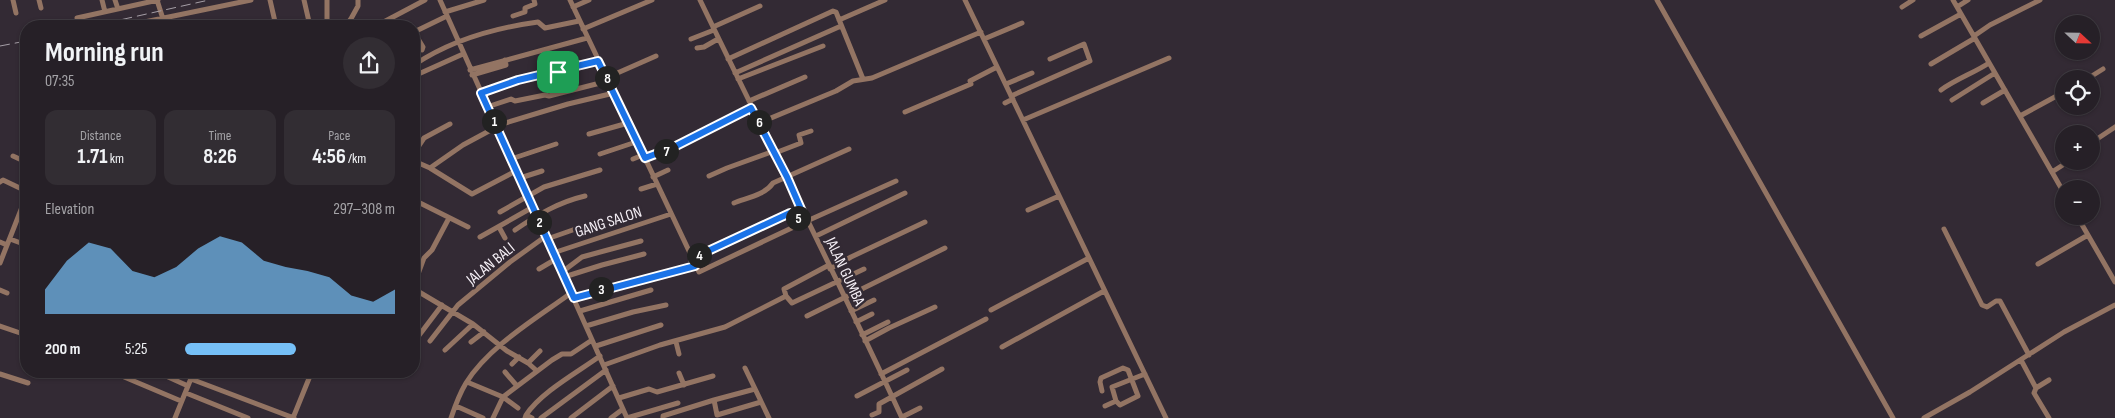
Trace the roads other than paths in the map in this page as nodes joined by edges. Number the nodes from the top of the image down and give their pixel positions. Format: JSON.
{"nodes":[{"id":1,"x":12,"y":0,"type":"edge"},
{"id":2,"x":39,"y":0,"type":"edge"},
{"id":3,"x":102,"y":0,"type":"edge"},
{"id":4,"x":116,"y":0,"type":"edge"},
{"id":5,"x":157,"y":0,"type":"edge"},
{"id":6,"x":251,"y":0,"type":"edge"},
{"id":7,"x":270,"y":0,"type":"edge"},
{"id":8,"x":304,"y":0,"type":"edge"},
{"id":9,"x":327,"y":0,"type":"edge"},
{"id":10,"x":358,"y":0,"type":"edge"},
{"id":11,"x":425,"y":0,"type":"edge"},
{"id":12,"x":440,"y":0,"type":"edge"},
{"id":13,"x":484,"y":0,"type":"edge"},
{"id":14,"x":534,"y":0,"type":"edge"},
{"id":15,"x":570,"y":0,"type":"edge"},
{"id":16,"x":589,"y":0,"type":"edge"},
{"id":17,"x":652,"y":0,"type":"edge"},
{"id":18,"x":700,"y":0,"type":"edge"},
{"id":19,"x":885,"y":0,"type":"edge"},
{"id":20,"x":965,"y":0,"type":"edge"},
{"id":21,"x":1657,"y":0,"type":"edge"},
{"id":22,"x":1913,"y":0,"type":"edge"},
{"id":23,"x":1953,"y":0,"type":"edge"},
{"id":24,"x":1968,"y":0,"type":"edge"},
{"id":25,"x":2040,"y":0,"type":"edge"},
{"id":26,"x":760,"y":6,"type":"dead end"},
{"id":27,"x":1957,"y":6,"type":"junction"},
{"id":28,"x":573,"y":7,"type":"junction"},
{"id":29,"x":1902,"y":7,"type":"dead end"},
{"id":30,"x":41,"y":8,"type":"dead end"},
{"id":31,"x":118,"y":9,"type":"junction"},
{"id":32,"x":105,"y":12,"type":"junction"},
{"id":33,"x":16,"y":13,"type":"dead end"},
{"id":34,"x":446,"y":14,"type":"junction"},
{"id":35,"x":1961,"y":14,"type":"junction"},
{"id":36,"x":513,"y":16,"type":"dead end"},
{"id":37,"x":77,"y":18,"type":"dead end"},
{"id":38,"x":163,"y":19,"type":"junction"},
{"id":39,"x":158,"y":20,"type":"edge"},
{"id":40,"x":275,"y":20,"type":"edge"},
{"id":41,"x":309,"y":20,"type":"edge"},
{"id":42,"x":327,"y":20,"type":"edge"},
{"id":43,"x":350,"y":20,"type":"edge"},
{"id":44,"x":387,"y":20,"type":"edge"},
{"id":45,"x":579,"y":21,"type":"junction"},
{"id":46,"x":840,"y":23,"type":"junction"},
{"id":47,"x":1022,"y":23,"type":"dead end"},
{"id":48,"x":713,"y":28,"type":"junction"},
{"id":49,"x":420,"y":29,"type":"edge"},
{"id":50,"x":583,"y":29,"type":"junction"},
{"id":51,"x":981,"y":32,"type":"junction"},
{"id":52,"x":1921,"y":36,"type":"dead end"},
{"id":53,"x":1975,"y":37,"type":"junction"},
{"id":54,"x":587,"y":38,"type":"junction"},
{"id":55,"x":691,"y":39,"type":"dead end"},
{"id":56,"x":718,"y":39,"type":"junction"},
{"id":57,"x":984,"y":39,"type":"junction"},
{"id":58,"x":458,"y":41,"type":"junction"},
{"id":59,"x":420,"y":42,"type":"edge"},
{"id":60,"x":823,"y":46,"type":"dead end"},
{"id":61,"x":697,"y":48,"type":"dead end"},
{"id":62,"x":422,"y":50,"type":"dead end"},
{"id":63,"x":463,"y":54,"type":"junction"},
{"id":64,"x":656,"y":56,"type":"dead end"},
{"id":65,"x":1169,"y":58,"type":"dead end"},
{"id":66,"x":728,"y":59,"type":"junction"},
{"id":67,"x":1050,"y":59,"type":"dead end"},
{"id":68,"x":598,"y":61,"type":"junction"},
{"id":69,"x":420,"y":62,"type":"edge"},
{"id":70,"x":1989,"y":63,"type":"junction"},
{"id":71,"x":1931,"y":64,"type":"dead end"},
{"id":72,"x":997,"y":67,"type":"junction"},
{"id":73,"x":2103,"y":69,"type":"dead end"},
{"id":74,"x":2100,"y":71,"type":"edge"},
{"id":75,"x":420,"y":73,"type":"edge"},
{"id":76,"x":471,"y":73,"type":"junction"},
{"id":77,"x":734,"y":73,"type":"junction"},
{"id":78,"x":1032,"y":73,"type":"dead end"},
{"id":79,"x":1995,"y":73,"type":"junction"},
{"id":80,"x":805,"y":77,"type":"dead end"},
{"id":81,"x":738,"y":79,"type":"junction"},
{"id":82,"x":863,"y":79,"type":"junction"},
{"id":83,"x":607,"y":80,"type":"junction"},
{"id":84,"x":1006,"y":84,"type":"junction"},
{"id":85,"x":1941,"y":90,"type":"dead end"},
{"id":86,"x":2005,"y":90,"type":"junction"},
{"id":87,"x":481,"y":93,"type":"junction"},
{"id":88,"x":565,"y":93,"type":"junction"},
{"id":89,"x":614,"y":93,"type":"junction"},
{"id":90,"x":1012,"y":97,"type":"junction"},
{"id":91,"x":2055,"y":97,"type":"edge"},
{"id":92,"x":1952,"y":100,"type":"dead end"},
{"id":93,"x":749,"y":101,"type":"junction"},
{"id":94,"x":1004,"y":103,"type":"dead end"},
{"id":95,"x":1983,"y":103,"type":"dead end"},
{"id":96,"x":568,"y":104,"type":"junction"},
{"id":97,"x":487,"y":107,"type":"junction"},
{"id":98,"x":751,"y":108,"type":"junction"},
{"id":99,"x":905,"y":112,"type":"dead end"},
{"id":100,"x":2020,"y":116,"type":"junction"},
{"id":101,"x":1023,"y":120,"type":"junction"},
{"id":102,"x":628,"y":123,"type":"junction"},
{"id":103,"x":760,"y":123,"type":"junction"},
{"id":104,"x":450,"y":124,"type":"dead end"},
{"id":105,"x":496,"y":127,"type":"junction"},
{"id":106,"x":2115,"y":127,"type":"edge"},
{"id":107,"x":811,"y":131,"type":"dead end"},
{"id":108,"x":589,"y":134,"type":"dead end"},
{"id":109,"x":2100,"y":137,"type":"edge"},
{"id":110,"x":636,"y":142,"type":"junction"},
{"id":111,"x":420,"y":144,"type":"edge"},
{"id":112,"x":556,"y":144,"type":"dead end"},
{"id":113,"x":850,"y":149,"type":"dead end"},
{"id":114,"x":775,"y":152,"type":"junction"},
{"id":115,"x":600,"y":154,"type":"dead end"},
{"id":116,"x":13,"y":156,"type":"dead end"},
{"id":117,"x":644,"y":157,"type":"junction"},
{"id":118,"x":20,"y":159,"type":"edge"},
{"id":119,"x":511,"y":159,"type":"junction"},
{"id":120,"x":633,"y":159,"type":"dead end"},
{"id":121,"x":420,"y":164,"type":"edge"},
{"id":122,"x":430,"y":168,"type":"junction"},
{"id":123,"x":600,"y":170,"type":"dead end"},
{"id":124,"x":668,"y":170,"type":"dead end"},
{"id":125,"x":2055,"y":170,"type":"edge"},
{"id":126,"x":516,"y":171,"type":"junction"},
{"id":127,"x":542,"y":172,"type":"dead end"},
{"id":128,"x":2052,"y":172,"type":"junction"},
{"id":129,"x":709,"y":176,"type":"dead end"},
{"id":130,"x":653,"y":177,"type":"junction"},
{"id":131,"x":787,"y":177,"type":"junction"},
{"id":132,"x":520,"y":178,"type":"junction"},
{"id":133,"x":2057,"y":180,"type":"edge"},
{"id":134,"x":896,"y":181,"type":"dead end"},
{"id":135,"x":0,"y":182,"type":"edge"},
{"id":136,"x":657,"y":184,"type":"junction"},
{"id":137,"x":20,"y":188,"type":"edge"},
{"id":138,"x":641,"y":189,"type":"dead end"},
{"id":139,"x":905,"y":193,"type":"dead end"},
{"id":140,"x":584,"y":196,"type":"dead end"},
{"id":141,"x":1059,"y":196,"type":"junction"},
{"id":142,"x":528,"y":197,"type":"junction"},
{"id":143,"x":420,"y":203,"type":"edge"},
{"id":144,"x":734,"y":204,"type":"dead end"},
{"id":145,"x":533,"y":207,"type":"junction"},
{"id":146,"x":1028,"y":210,"type":"dead end"},
{"id":147,"x":20,"y":212,"type":"edge"},
{"id":148,"x":500,"y":212,"type":"dead end"},
{"id":149,"x":671,"y":214,"type":"junction"},
{"id":150,"x":536,"y":216,"type":"junction"},
{"id":151,"x":449,"y":218,"type":"junction"},
{"id":152,"x":806,"y":218,"type":"junction"},
{"id":153,"x":795,"y":219,"type":"junction"},
{"id":154,"x":925,"y":222,"type":"dead end"},
{"id":155,"x":587,"y":225,"type":"dead end"},
{"id":156,"x":2082,"y":225,"type":"edge"},
{"id":157,"x":468,"y":227,"type":"dead end"},
{"id":158,"x":498,"y":227,"type":"junction"},
{"id":159,"x":1944,"y":229,"type":"dead end"},
{"id":160,"x":516,"y":230,"type":"dead end"},
{"id":161,"x":2088,"y":235,"type":"junction"},
{"id":162,"x":816,"y":236,"type":"junction"},
{"id":163,"x":480,"y":237,"type":"dead end"},
{"id":164,"x":546,"y":237,"type":"junction"},
{"id":165,"x":10,"y":238,"type":"junction"},
{"id":166,"x":505,"y":238,"type":"dead end"},
{"id":167,"x":641,"y":241,"type":"dead end"},
{"id":168,"x":0,"y":242,"type":"edge"},
{"id":169,"x":20,"y":242,"type":"edge"},
{"id":170,"x":7,"y":245,"type":"junction"},
{"id":171,"x":945,"y":248,"type":"dead end"},
{"id":172,"x":553,"y":253,"type":"junction"},
{"id":173,"x":644,"y":254,"type":"dead end"},
{"id":174,"x":693,"y":258,"type":"junction"},
{"id":175,"x":1089,"y":258,"type":"junction"},
{"id":176,"x":556,"y":259,"type":"junction"},
{"id":177,"x":0,"y":263,"type":"edge"},
{"id":178,"x":2038,"y":264,"type":"dead end"},
{"id":179,"x":695,"y":266,"type":"junction"},
{"id":180,"x":829,"y":267,"type":"junction"},
{"id":181,"x":538,"y":269,"type":"dead end"},
{"id":182,"x":864,"y":269,"type":"dead end"},
{"id":183,"x":420,"y":270,"type":"edge"},
{"id":184,"x":563,"y":274,"type":"junction"},
{"id":185,"x":2115,"y":282,"type":"edge"},
{"id":186,"x":838,"y":283,"type":"junction"},
{"id":187,"x":0,"y":290,"type":"edge"},
{"id":188,"x":651,"y":290,"type":"dead end"},
{"id":189,"x":420,"y":291,"type":"edge"},
{"id":190,"x":1104,"y":291,"type":"junction"},
{"id":191,"x":7,"y":294,"type":"dead end"},
{"id":192,"x":572,"y":295,"type":"junction"},
{"id":193,"x":786,"y":296,"type":"junction"},
{"id":194,"x":846,"y":298,"type":"junction"},
{"id":195,"x":874,"y":300,"type":"dead end"},
{"id":196,"x":442,"y":304,"type":"junction"},
{"id":197,"x":666,"y":305,"type":"dead end"},
{"id":198,"x":2115,"y":305,"type":"edge"},
{"id":199,"x":935,"y":307,"type":"dead end"},
{"id":200,"x":452,"y":310,"type":"junction"},
{"id":201,"x":991,"y":310,"type":"dead end"},
{"id":202,"x":580,"y":311,"type":"junction"},
{"id":203,"x":851,"y":311,"type":"junction"},
{"id":204,"x":872,"y":314,"type":"dead end"},
{"id":205,"x":807,"y":316,"type":"dead end"},
{"id":206,"x":986,"y":319,"type":"dead end"},
{"id":207,"x":856,"y":322,"type":"junction"},
{"id":208,"x":888,"y":322,"type":"dead end"},
{"id":209,"x":473,"y":324,"type":"junction"},
{"id":210,"x":0,"y":326,"type":"edge"},
{"id":211,"x":586,"y":326,"type":"junction"},
{"id":212,"x":661,"y":326,"type":"dead end"},
{"id":213,"x":484,"y":332,"type":"junction"},
{"id":214,"x":20,"y":333,"type":"edge"},
{"id":215,"x":420,"y":334,"type":"edge"},
{"id":216,"x":864,"y":338,"type":"junction"},
{"id":217,"x":592,"y":340,"type":"junction"},
{"id":218,"x":430,"y":341,"type":"dead end"},
{"id":219,"x":471,"y":342,"type":"dead end"},
{"id":220,"x":676,"y":342,"type":"junction"},
{"id":221,"x":501,"y":345,"type":"junction"},
{"id":222,"x":596,"y":346,"type":"junction"},
{"id":223,"x":1002,"y":347,"type":"dead end"},
{"id":224,"x":445,"y":350,"type":"dead end"},
{"id":225,"x":540,"y":351,"type":"dead end"},
{"id":226,"x":679,"y":354,"type":"dead end"},
{"id":227,"x":600,"y":356,"type":"junction"},
{"id":228,"x":2029,"y":356,"type":"junction"},
{"id":229,"x":519,"y":357,"type":"junction"},
{"id":230,"x":2021,"y":360,"type":"junction"},
{"id":231,"x":528,"y":362,"type":"junction"},
{"id":232,"x":512,"y":364,"type":"dead end"},
{"id":233,"x":605,"y":368,"type":"junction"},
{"id":234,"x":745,"y":368,"type":"dead end"},
{"id":235,"x":942,"y":369,"type":"dead end"},
{"id":236,"x":907,"y":370,"type":"dead end"},
{"id":237,"x":537,"y":371,"type":"junction"},
{"id":238,"x":505,"y":372,"type":"dead end"},
{"id":239,"x":680,"y":373,"type":"dead end"},
{"id":240,"x":0,"y":374,"type":"edge"},
{"id":241,"x":881,"y":374,"type":"junction"},
{"id":242,"x":1144,"y":374,"type":"junction"},
{"id":243,"x":713,"y":376,"type":"dead end"},
{"id":244,"x":127,"y":378,"type":"edge"},
{"id":245,"x":170,"y":378,"type":"edge"},
{"id":246,"x":309,"y":378,"type":"edge"},
{"id":247,"x":191,"y":379,"type":"joint"},
{"id":248,"x":1131,"y":380,"type":"junction"},
{"id":249,"x":2049,"y":380,"type":"dead end"},
{"id":250,"x":467,"y":382,"type":"junction"},
{"id":251,"x":885,"y":382,"type":"junction"},
{"id":252,"x":28,"y":383,"type":"dead end"},
{"id":253,"x":684,"y":384,"type":"junction"},
{"id":254,"x":188,"y":386,"type":"junction"},
{"id":255,"x":518,"y":386,"type":"junction"},
{"id":256,"x":613,"y":386,"type":"junction"},
{"id":257,"x":2036,"y":388,"type":"junction"},
{"id":258,"x":755,"y":389,"type":"junction"},
{"id":259,"x":1102,"y":391,"type":"dead end"},
{"id":260,"x":186,"y":393,"type":"junction"},
{"id":261,"x":857,"y":396,"type":"dead end"},
{"id":262,"x":892,"y":396,"type":"junction"},
{"id":263,"x":503,"y":397,"type":"junction"},
{"id":264,"x":619,"y":398,"type":"junction"},
{"id":265,"x":714,"y":400,"type":"junction"},
{"id":266,"x":181,"y":401,"type":"junction"},
{"id":267,"x":1116,"y":401,"type":"junction"},
{"id":268,"x":761,"y":402,"type":"junction"},
{"id":269,"x":678,"y":403,"type":"dead end"},
{"id":270,"x":456,"y":406,"type":"junction"},
{"id":271,"x":1104,"y":406,"type":"dead end"},
{"id":272,"x":518,"y":408,"type":"dead end"},
{"id":273,"x":920,"y":408,"type":"dead end"},
{"id":274,"x":623,"y":409,"type":"junction"},
{"id":275,"x":872,"y":415,"type":"dead end"},
{"id":276,"x":476,"y":416,"type":"edge"},
{"id":277,"x":526,"y":416,"type":"edge"},
{"id":278,"x":1163,"y":417,"type":"edge"},
{"id":279,"x":175,"y":418,"type":"edge"},
{"id":280,"x":248,"y":418,"type":"edge"},
{"id":281,"x":293,"y":418,"type":"edge"},
{"id":282,"x":451,"y":418,"type":"edge"},
{"id":283,"x":483,"y":418,"type":"edge"},
{"id":284,"x":493,"y":418,"type":"edge"},
{"id":285,"x":532,"y":418,"type":"edge"},
{"id":286,"x":541,"y":418,"type":"edge"},
{"id":287,"x":571,"y":418,"type":"edge"},
{"id":288,"x":611,"y":418,"type":"edge"},
{"id":289,"x":627,"y":418,"type":"edge"},
{"id":290,"x":663,"y":418,"type":"edge"},
{"id":291,"x":769,"y":418,"type":"edge"},
{"id":292,"x":902,"y":418,"type":"edge"},
{"id":293,"x":1893,"y":418,"type":"edge"},
{"id":294,"x":1924,"y":418,"type":"edge"},
{"id":295,"x":2049,"y":418,"type":"edge"}],
"edges":[{"from":1,"to":33,"type":"street"},
{"from":2,"to":30,"type":"street"},
{"from":3,"to":32,"type":"street"},
{"from":4,"to":31,"type":"street"},
{"from":5,"to":31,"type":"street"},
{"from":5,"to":38,"type":"street"},
{"from":6,"to":38,"type":"street"},
{"from":7,"to":40,"type":"street"},
{"from":8,"to":41,"type":"street"},
{"from":9,"to":42,"type":"street"},
{"from":10,"to":43,"type":"street"},
{"from":11,"to":44,"type":"street"},
{"from":12,"to":34,"type":"street"},
{"from":13,"to":34,"type":"street"},
{"from":14,"to":36,"type":"street"},
{"from":15,"to":28,"type":"street"},
{"from":16,"to":28,"type":"street"},
{"from":17,"to":50,"type":"street"},
{"from":18,"to":48,"type":"street","name":"JALAN GUMBA"},
{"from":19,"to":46,"type":"street"},
{"from":20,"to":51,"type":"street"},
{"from":21,"to":293,"type":"street"},
{"from":22,"to":29,"type":"street"},
{"from":23,"to":27,"type":"street"},
{"from":24,"to":27,"type":"street"},
{"from":25,"to":53,"type":"street"},
{"from":26,"to":48,"type":"street"},
{"from":27,"to":35,"type":"street"},
{"from":28,"to":45,"type":"street"},
{"from":31,"to":32,"type":"street"},
{"from":32,"to":37,"type":"street"},
{"from":34,"to":49,"type":"street"},
{"from":34,"to":58,"type":"street"},
{"from":35,"to":52,"type":"street"},
{"from":35,"to":53,"type":"street"},
{"from":38,"to":39,"type":"street"},
{"from":45,"to":50,"type":"street"},
{"from":45,"to":58,"type":"street"},
{"from":46,"to":66,"type":"street"},
{"from":46,"to":77,"type":"street"},
{"from":46,"to":82,"type":"street"},
{"from":47,"to":57,"type":"street"},
{"from":48,"to":55,"type":"street"},
{"from":48,"to":56,"type":"street","name":"JALAN GUMBA"},
{"from":50,"to":54,"type":"street"},
{"from":51,"to":57,"type":"street"},
{"from":51,"to":82,"type":"street"},
{"from":53,"to":70,"type":"street"},
{"from":53,"to":71,"type":"street"},
{"from":54,"to":68,"type":"street"},
{"from":54,"to":76,"type":"street"},
{"from":56,"to":61,"type":"street"},
{"from":56,"to":66,"type":"street","name":"JALAN GUMBA"},
{"from":57,"to":72,"type":"street"},
{"from":58,"to":63,"type":"street"},
{"from":58,"to":69,"type":"street"},
{"from":59,"to":62,"type":"street"},
{"from":60,"to":81,"type":"street"},
{"from":63,"to":75,"type":"street"},
{"from":63,"to":76,"type":"street"},
{"from":64,"to":83,"type":"street"},
{"from":65,"to":101,"type":"street"},
{"from":66,"to":77,"type":"street","name":"JALAN GUMBA"},
{"from":67,"to":90,"type":"street"},
{"from":68,"to":83,"type":"street"},
{"from":68,"to":87,"type":"street"},
{"from":70,"to":79,"type":"street"},
{"from":70,"to":85,"type":"street"},
{"from":72,"to":84,"type":"street"},
{"from":72,"to":99,"type":"street"},
{"from":73,"to":74,"type":"street"},
{"from":76,"to":87,"type":"street"},
{"from":77,"to":81,"type":"street","name":"JALAN GUMBA"},
{"from":78,"to":84,"type":"street"},
{"from":79,"to":86,"type":"street"},
{"from":79,"to":92,"type":"street"},
{"from":80,"to":93,"type":"street"},
{"from":81,"to":93,"type":"street","name":"JALAN GUMBA"},
{"from":82,"to":103,"type":"street"},
{"from":83,"to":88,"type":"street"},
{"from":83,"to":89,"type":"street"},
{"from":84,"to":90,"type":"street"},
{"from":86,"to":95,"type":"street"},
{"from":86,"to":100,"type":"street"},
{"from":87,"to":97,"type":"street"},
{"from":88,"to":96,"type":"street"},
{"from":88,"to":97,"type":"street"},
{"from":89,"to":96,"type":"street"},
{"from":89,"to":102,"type":"street"},
{"from":90,"to":94,"type":"street"},
{"from":90,"to":101,"type":"street"},
{"from":91,"to":100,"type":"street"},
{"from":93,"to":98,"type":"street","name":"JALAN GUMBA"},
{"from":96,"to":105,"type":"street"},
{"from":97,"to":105,"type":"street"},
{"from":98,"to":103,"type":"street","name":"JALAN GUMBA"},
{"from":98,"to":117,"type":"street"},
{"from":100,"to":128,"type":"street"},
{"from":101,"to":141,"type":"street"},
{"from":102,"to":108,"type":"street"},
{"from":102,"to":110,"type":"street"},
{"from":103,"to":114,"type":"street","name":"JALAN GUMBA"},
{"from":104,"to":111,"type":"street"},
{"from":105,"to":119,"type":"street"},
{"from":105,"to":122,"type":"street"},
{"from":106,"to":109,"type":"street"},
{"from":107,"to":114,"type":"street"},
{"from":110,"to":115,"type":"street"},
{"from":110,"to":117,"type":"street"},
{"from":112,"to":119,"type":"street"},
{"from":113,"to":131,"type":"street"},
{"from":114,"to":129,"type":"street"},
{"from":114,"to":131,"type":"street","name":"JALAN GUMBA"},
{"from":116,"to":118,"type":"street"},
{"from":117,"to":120,"type":"street"},
{"from":117,"to":130,"type":"street"},
{"from":119,"to":126,"type":"street"},
{"from":121,"to":122,"type":"street"},
{"from":122,"to":126,"type":"street"},
{"from":123,"to":142,"type":"street"},
{"from":124,"to":130,"type":"street"},
{"from":125,"to":128,"type":"street"},
{"from":126,"to":132,"type":"street"},
{"from":127,"to":132,"type":"street"},
{"from":128,"to":133,"type":"street"},
{"from":130,"to":136,"type":"street"},
{"from":131,"to":144,"type":"street"},
{"from":131,"to":152,"type":"street","name":"JALAN GUMBA"},
{"from":132,"to":142,"type":"street"},
{"from":134,"to":152,"type":"street"},
{"from":135,"to":137,"type":"street"},
{"from":136,"to":138,"type":"street"},
{"from":136,"to":149,"type":"street"},
{"from":139,"to":162,"type":"street"},
{"from":140,"to":150,"type":"street"},
{"from":141,"to":146,"type":"street"},
{"from":141,"to":175,"type":"street"},
{"from":142,"to":145,"type":"street"},
{"from":142,"to":148,"type":"street"},
{"from":143,"to":151,"type":"street"},
{"from":145,"to":150,"type":"street"},
{"from":145,"to":158,"type":"street"},
{"from":147,"to":165,"type":"street"},
{"from":149,"to":172,"type":"street","name":"GANG SALON"},
{"from":149,"to":174,"type":"street"},
{"from":150,"to":160,"type":"street"},
{"from":150,"to":164,"type":"street"},
{"from":151,"to":157,"type":"street"},
{"from":151,"to":183,"type":"street"},
{"from":152,"to":153,"type":"street"},
{"from":152,"to":162,"type":"street","name":"JALAN GUMBA"},
{"from":153,"to":174,"type":"street"},
{"from":153,"to":179,"type":"street"},
{"from":154,"to":180,"type":"street"},
{"from":155,"to":164,"type":"street","name":"JALAN BALI"},
{"from":156,"to":161,"type":"street"},
{"from":158,"to":163,"type":"street"},
{"from":158,"to":166,"type":"street"},
{"from":159,"to":228,"type":"street"},
{"from":161,"to":178,"type":"street"},
{"from":161,"to":185,"type":"street"},
{"from":162,"to":180,"type":"street","name":"JALAN GUMBA"},
{"from":164,"to":172,"type":"street"},
{"from":164,"to":200,"type":"street","name":"JALAN BALI"},
{"from":165,"to":169,"type":"street"},
{"from":165,"to":170,"type":"street"},
{"from":167,"to":184,"type":"street"},
{"from":168,"to":170,"type":"street"},
{"from":170,"to":177,"type":"street"},
{"from":171,"to":194,"type":"street"},
{"from":172,"to":176,"type":"street"},
{"from":173,"to":184,"type":"street"},
{"from":174,"to":179,"type":"street"},
{"from":175,"to":190,"type":"street"},
{"from":175,"to":201,"type":"street"},
{"from":176,"to":181,"type":"street"},
{"from":176,"to":184,"type":"street"},
{"from":179,"to":192,"type":"street"},
{"from":180,"to":186,"type":"street","name":"JALAN GUMBA"},
{"from":180,"to":193,"type":"street"},
{"from":182,"to":186,"type":"street"},
{"from":184,"to":192,"type":"street"},
{"from":186,"to":193,"type":"street"},
{"from":186,"to":194,"type":"street","name":"JALAN GUMBA"},
{"from":187,"to":191,"type":"street"},
{"from":188,"to":202,"type":"street"},
{"from":189,"to":196,"type":"street"},
{"from":190,"to":223,"type":"street"},
{"from":190,"to":242,"type":"street"},
{"from":192,"to":202,"type":"street"},
{"from":192,"to":221,"type":"street"},
{"from":193,"to":220,"type":"street"},
{"from":194,"to":203,"type":"street","name":"JALAN GUMBA"},
{"from":194,"to":205,"type":"street"},
{"from":195,"to":203,"type":"street"},
{"from":196,"to":200,"type":"street"},
{"from":196,"to":215,"type":"street"},
{"from":197,"to":211,"type":"street"},
{"from":198,"to":228,"type":"street"},
{"from":199,"to":216,"type":"street"},
{"from":200,"to":209,"type":"street"},
{"from":200,"to":218,"type":"street","name":"JALAN BALI"},
{"from":202,"to":211,"type":"street"},
{"from":203,"to":207,"type":"street","name":"JALAN GUMBA"},
{"from":204,"to":207,"type":"street"},
{"from":206,"to":241,"type":"street"},
{"from":207,"to":216,"type":"street","name":"JALAN GUMBA"},
{"from":208,"to":216,"type":"street"},
{"from":209,"to":213,"type":"street"},
{"from":209,"to":224,"type":"street"},
{"from":210,"to":214,"type":"street"},
{"from":211,"to":217,"type":"street"},
{"from":212,"to":222,"type":"street"},
{"from":213,"to":219,"type":"street"},
{"from":213,"to":221,"type":"street"},
{"from":216,"to":241,"type":"street","name":"JALAN GUMBA"},
{"from":217,"to":222,"type":"street"},
{"from":217,"to":237,"type":"street"},
{"from":220,"to":226,"type":"street"},
{"from":220,"to":233,"type":"street"},
{"from":221,"to":229,"type":"street"},
{"from":221,"to":250,"type":"street"},
{"from":222,"to":227,"type":"street"},
{"from":225,"to":231,"type":"street"},
{"from":227,"to":233,"type":"street"},
{"from":227,"to":277,"type":"street"},
{"from":228,"to":230,"type":"street"},
{"from":229,"to":231,"type":"street"},
{"from":229,"to":232,"type":"street"},
{"from":230,"to":257,"type":"street"},
{"from":230,"to":294,"type":"street"},
{"from":231,"to":237,"type":"street"},
{"from":233,"to":256,"type":"street"},
{"from":233,"to":286,"type":"street"},
{"from":234,"to":258,"type":"street"},
{"from":235,"to":262,"type":"street"},
{"from":236,"to":251,"type":"street"},
{"from":237,"to":255,"type":"street"},
{"from":238,"to":255,"type":"street"},
{"from":239,"to":253,"type":"street"},
{"from":240,"to":252,"type":"street"},
{"from":241,"to":251,"type":"street","name":"JALAN GUMBA"},
{"from":242,"to":248,"type":"street"},
{"from":242,"to":278,"type":"street"},
{"from":243,"to":253,"type":"street"},
{"from":244,"to":266,"type":"street"},
{"from":245,"to":254,"type":"street"},
{"from":246,"to":281,"type":"street"},
{"from":247,"to":254,"type":"street"},
{"from":247,"to":281,"type":"street"},
{"from":248,"to":259,"type":"street"},
{"from":248,"to":267,"type":"street"},
{"from":248,"to":267,"type":"street"},
{"from":249,"to":257,"type":"street"},
{"from":250,"to":263,"type":"street"},
{"from":250,"to":270,"type":"street"},
{"from":251,"to":261,"type":"street"},
{"from":251,"to":262,"type":"street","name":"JALAN GUMBA"},
{"from":253,"to":264,"type":"street"},
{"from":254,"to":260,"type":"street"},
{"from":255,"to":263,"type":"street"},
{"from":256,"to":264,"type":"street"},
{"from":256,"to":287,"type":"street"},
{"from":257,"to":295,"type":"street"},
{"from":258,"to":265,"type":"street"},
{"from":258,"to":268,"type":"street"},
{"from":260,"to":266,"type":"street"},
{"from":260,"to":280,"type":"street"},
{"from":262,"to":275,"type":"street"},
{"from":262,"to":292,"type":"street","name":"JALAN GUMBA"},
{"from":263,"to":272,"type":"street"},
{"from":263,"to":284,"type":"street"},
{"from":264,"to":274,"type":"street"},
{"from":265,"to":268,"type":"street"},
{"from":265,"to":290,"type":"street"},
{"from":266,"to":279,"type":"street"},
{"from":267,"to":271,"type":"street"},
{"from":268,"to":291,"type":"street"},
{"from":269,"to":289,"type":"street"},
{"from":270,"to":276,"type":"street"},
{"from":270,"to":282,"type":"street"},
{"from":273,"to":292,"type":"street"},
{"from":274,"to":288,"type":"street"},
{"from":274,"to":289,"type":"street"},
{"from":276,"to":283,"type":"street"},
{"from":277,"to":285,"type":"street"}]}
